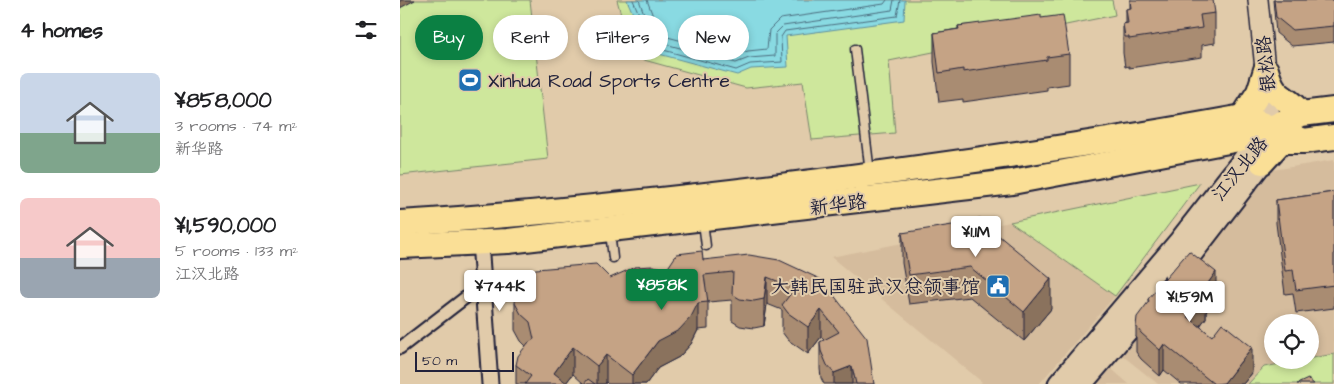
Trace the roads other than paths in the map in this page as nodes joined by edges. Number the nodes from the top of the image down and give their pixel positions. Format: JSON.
{"nodes":[{"id":1,"x":1258,"y":0,"type":"edge"},
{"id":2,"x":855,"y":49,"type":"dead end"},
{"id":3,"x":1266,"y":70,"type":"junction"},
{"id":4,"x":1334,"y":110,"type":"edge"},
{"id":5,"x":1302,"y":114,"type":"junction"},
{"id":6,"x":1271,"y":128,"type":"junction"},
{"id":7,"x":1334,"y":137,"type":"edge"},
{"id":8,"x":1304,"y":141,"type":"junction"},
{"id":9,"x":1247,"y":144,"type":"junction"},
{"id":10,"x":870,"y":174,"type":"junction"},
{"id":11,"x":702,"y":220,"type":"junction"},
{"id":12,"x":400,"y":223,"type":"edge"},
{"id":13,"x":610,"y":230,"type":"junction"},
{"id":14,"x":480,"y":241,"type":"junction"},
{"id":15,"x":400,"y":246,"type":"edge"},
{"id":16,"x":706,"y":246,"type":"dead end"},
{"id":17,"x":613,"y":258,"type":"dead end"},
{"id":18,"x":483,"y":284,"type":"junction"},
{"id":19,"x":400,"y":348,"type":"edge"},
{"id":20,"x":490,"y":384,"type":"edge"},
{"id":21,"x":1058,"y":384,"type":"edge"},
{"id":22,"x":1081,"y":384,"type":"edge"}],
"edges":[{"from":1,"to":3,"type":"street","name":"银松路"},
{"from":2,"to":10,"type":"lane"},
{"from":3,"to":5,"type":"main road"},
{"from":3,"to":6,"type":"street","name":"银松路"},
{"from":3,"to":9,"type":"main road"},
{"from":4,"to":5,"type":"main road"},
{"from":5,"to":6,"type":"main road"},
{"from":6,"to":8,"type":"main road"},
{"from":6,"to":9,"type":"main road"},
{"from":6,"to":9,"type":"main road","name":"江汉北路"},
{"from":7,"to":8,"type":"main road"},
{"from":8,"to":9,"type":"main road"},
{"from":9,"to":10,"type":"main road","name":"新华路"},
{"from":9,"to":11,"type":"main road","name":"新华路"},
{"from":9,"to":21,"type":"main road","name":"江汉北路"},
{"from":9,"to":22,"type":"main road","name":"江汉北路"},
{"from":10,"to":12,"type":"main road","name":"新华路"},
{"from":11,"to":13,"type":"main road","name":"新华路"},
{"from":11,"to":16,"type":"lane"},
{"from":13,"to":14,"type":"main road","name":"新华路"},
{"from":13,"to":17,"type":"lane"},
{"from":14,"to":15,"type":"main road","name":"新华路"},
{"from":14,"to":18,"type":"street"},
{"from":18,"to":19,"type":"street"},
{"from":18,"to":20,"type":"street"}]}
